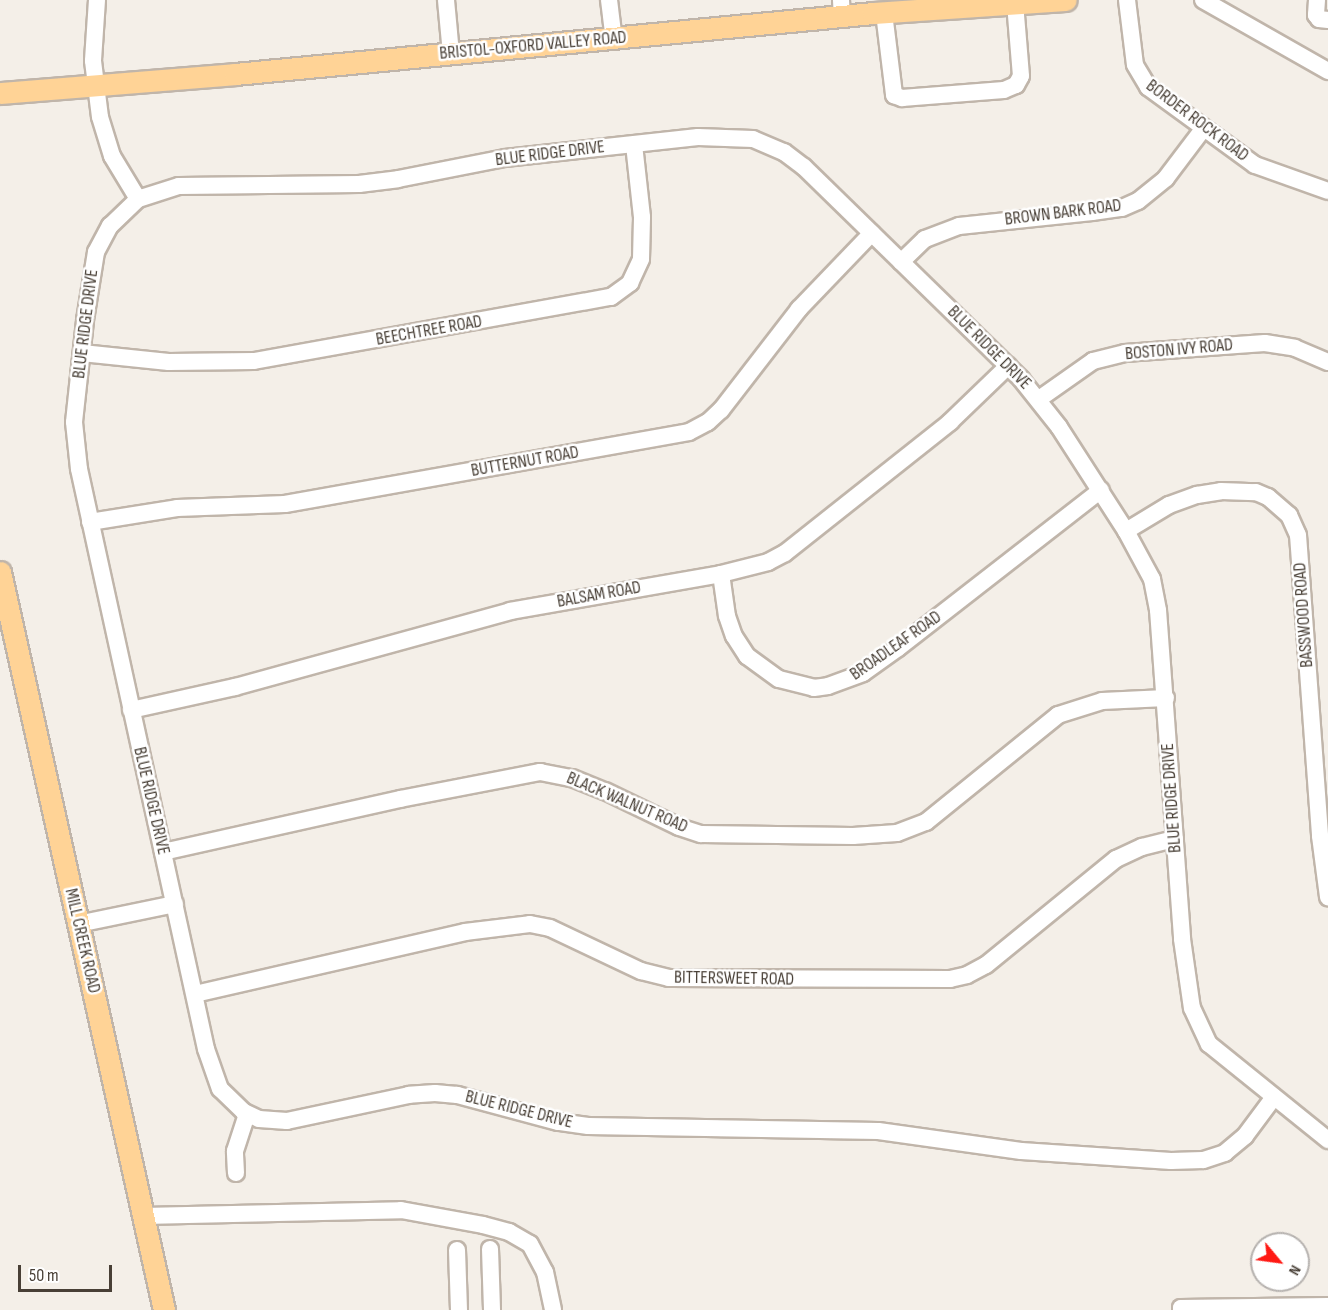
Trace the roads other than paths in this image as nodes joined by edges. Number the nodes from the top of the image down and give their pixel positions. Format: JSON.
{"nodes":[{"id":1,"x":97,"y":0,"type":"edge"},
{"id":2,"x":446,"y":0,"type":"edge"},
{"id":3,"x":609,"y":0,"type":"edge"},
{"id":4,"x":1066,"y":0,"type":"edge"},
{"id":5,"x":1127,"y":0,"type":"edge"},
{"id":6,"x":1203,"y":0,"type":"edge"},
{"id":7,"x":1317,"y":0,"type":"edge"},
{"id":8,"x":1015,"y":3,"type":"junction"},
{"id":9,"x":842,"y":9,"type":"edge"},
{"id":10,"x":876,"y":9,"type":"edge"},
{"id":11,"x":1328,"y":20,"type":"edge"},
{"id":12,"x":614,"y":39,"type":"junction"},
{"id":13,"x":451,"y":54,"type":"junction"},
{"id":14,"x":1328,"y":71,"type":"edge"},
{"id":15,"x":97,"y":84,"type":"junction"},
{"id":16,"x":0,"y":93,"type":"edge"},
{"id":17,"x":1203,"y":129,"type":"junction"},
{"id":18,"x":634,"y":144,"type":"junction"},
{"id":19,"x":1328,"y":191,"type":"edge"},
{"id":20,"x":138,"y":199,"type":"junction"},
{"id":21,"x":872,"y":233,"type":"junction"},
{"id":22,"x":902,"y":262,"type":"junction"},
{"id":23,"x":82,"y":353,"type":"junction"},
{"id":24,"x":1328,"y":362,"type":"edge"},
{"id":25,"x":1008,"y":366,"type":"junction"},
{"id":26,"x":1039,"y":399,"type":"junction"},
{"id":27,"x":1101,"y":490,"type":"junction"},
{"id":28,"x":90,"y":522,"type":"junction"},
{"id":29,"x":1126,"y":531,"type":"junction"},
{"id":30,"x":0,"y":572,"type":"edge"},
{"id":31,"x":721,"y":574,"type":"junction"},
{"id":32,"x":1166,"y":698,"type":"junction"},
{"id":33,"x":131,"y":710,"type":"junction"},
{"id":34,"x":1175,"y":839,"type":"junction"},
{"id":35,"x":163,"y":852,"type":"junction"},
{"id":36,"x":1328,"y":897,"type":"edge"},
{"id":37,"x":175,"y":904,"type":"junction"},
{"id":38,"x":78,"y":924,"type":"junction"},
{"id":39,"x":195,"y":994,"type":"junction"},
{"id":40,"x":1274,"y":1097,"type":"junction"},
{"id":41,"x":248,"y":1114,"type":"junction"},
{"id":42,"x":1328,"y":1140,"type":"edge"},
{"id":43,"x":236,"y":1173,"type":"dead end"},
{"id":44,"x":143,"y":1216,"type":"junction"},
{"id":45,"x":490,"y":1249,"type":"dead end"},
{"id":46,"x":457,"y":1250,"type":"dead end"},
{"id":47,"x":1328,"y":1306,"type":"edge"},
{"id":48,"x":1179,"y":1309,"type":"edge"},
{"id":49,"x":164,"y":1310,"type":"edge"},
{"id":50,"x":459,"y":1310,"type":"edge"},
{"id":51,"x":492,"y":1310,"type":"edge"},
{"id":52,"x":553,"y":1310,"type":"edge"}],
"edges":[{"from":1,"to":15,"type":"street"},
{"from":2,"to":13,"type":"street"},
{"from":3,"to":12,"type":"street"},
{"from":4,"to":8,"type":"main road","name":"BRISTOL-OXFORD VALLEY ROAD"},
{"from":5,"to":17,"type":"street","name":"BORDER ROCK ROAD"},
{"from":6,"to":14,"type":"street"},
{"from":7,"to":11,"type":"street"},
{"from":8,"to":10,"type":"main road","name":"BRISTOL-OXFORD VALLEY ROAD"},
{"from":8,"to":10,"type":"street"},
{"from":9,"to":10,"type":"main road","name":"BRISTOL-OXFORD VALLEY ROAD"},
{"from":9,"to":12,"type":"main road","name":"BRISTOL-OXFORD VALLEY ROAD"},
{"from":12,"to":13,"type":"main road","name":"BRISTOL-OXFORD VALLEY ROAD"},
{"from":13,"to":15,"type":"main road","name":"BRISTOL-OXFORD VALLEY ROAD"},
{"from":15,"to":16,"type":"main road","name":"BRISTOL-OXFORD VALLEY ROAD"},
{"from":15,"to":20,"type":"street"},
{"from":17,"to":19,"type":"street","name":"BORDER ROCK ROAD"},
{"from":17,"to":22,"type":"street","name":"BROWN BARK ROAD"},
{"from":18,"to":20,"type":"street","name":"BLUE RIDGE DRIVE"},
{"from":18,"to":21,"type":"street","name":"BLUE RIDGE DRIVE"},
{"from":18,"to":23,"type":"street","name":"BEECHTREE ROAD"},
{"from":20,"to":23,"type":"street","name":"BLUE RIDGE DRIVE"},
{"from":21,"to":22,"type":"street","name":"BLUE RIDGE DRIVE"},
{"from":21,"to":28,"type":"street","name":"BUTTERNUT ROAD"},
{"from":22,"to":25,"type":"street","name":"BLUE RIDGE DRIVE"},
{"from":23,"to":28,"type":"street","name":"BLUE RIDGE DRIVE"},
{"from":24,"to":26,"type":"street","name":"BOSTON IVY ROAD"},
{"from":25,"to":26,"type":"street","name":"BLUE RIDGE DRIVE"},
{"from":25,"to":31,"type":"street","name":"BALSAM ROAD"},
{"from":26,"to":27,"type":"street","name":"BLUE RIDGE DRIVE"},
{"from":27,"to":29,"type":"street","name":"BLUE RIDGE DRIVE"},
{"from":27,"to":31,"type":"street","name":"BROADLEAF ROAD"},
{"from":28,"to":33,"type":"street","name":"BLUE RIDGE DRIVE"},
{"from":29,"to":32,"type":"street","name":"BLUE RIDGE DRIVE"},
{"from":29,"to":36,"type":"street","name":"BASSWOOD ROAD"},
{"from":30,"to":38,"type":"main road","name":"MILL CREEK ROAD"},
{"from":31,"to":33,"type":"street","name":"BALSAM ROAD"},
{"from":32,"to":34,"type":"street","name":"BLUE RIDGE DRIVE"},
{"from":32,"to":35,"type":"street","name":"BLACK WALNUT ROAD"},
{"from":33,"to":35,"type":"street","name":"BLUE RIDGE DRIVE"},
{"from":34,"to":39,"type":"street","name":"BITTERSWEET ROAD"},
{"from":34,"to":40,"type":"street","name":"BLUE RIDGE DRIVE"},
{"from":35,"to":37,"type":"street","name":"BLUE RIDGE DRIVE"},
{"from":37,"to":38,"type":"street"},
{"from":37,"to":39,"type":"street","name":"BLUE RIDGE DRIVE"},
{"from":38,"to":44,"type":"main road","name":"MILL CREEK ROAD"},
{"from":39,"to":41,"type":"street","name":"BLUE RIDGE DRIVE"},
{"from":40,"to":41,"type":"street","name":"BLUE RIDGE DRIVE"},
{"from":40,"to":42,"type":"street","name":"BLUE RIDGE DRIVE"},
{"from":41,"to":43,"type":"street"},
{"from":44,"to":49,"type":"main road","name":"MILL CREEK ROAD"},
{"from":44,"to":52,"type":"street"},
{"from":45,"to":51,"type":"street"},
{"from":46,"to":50,"type":"street"},
{"from":47,"to":48,"type":"street"}]}
